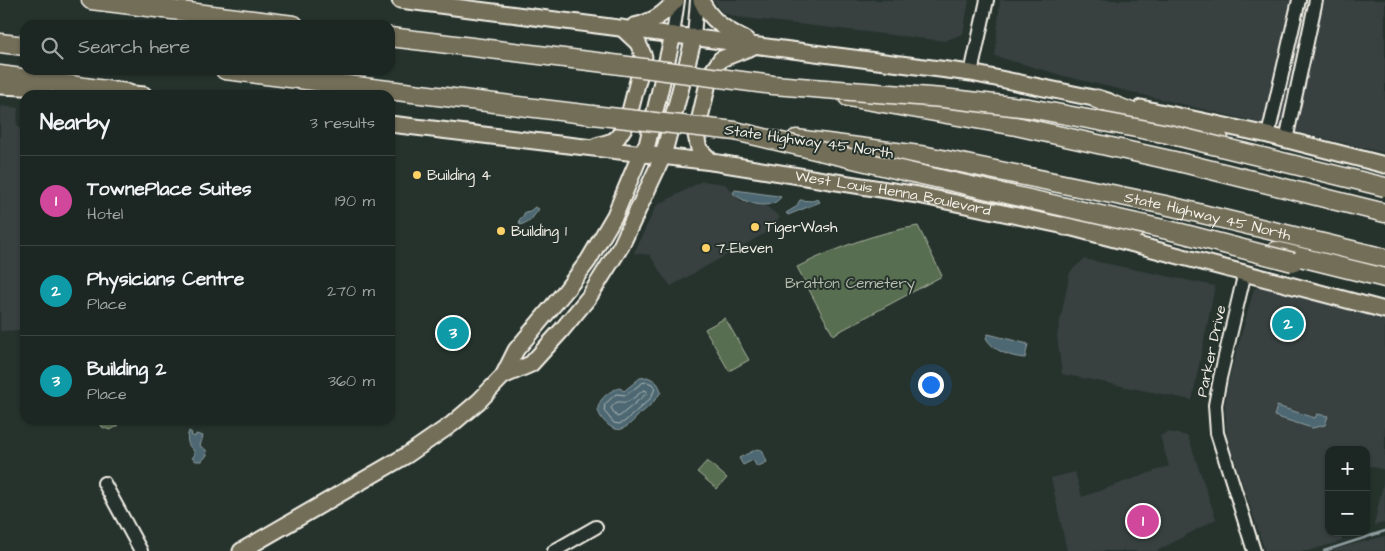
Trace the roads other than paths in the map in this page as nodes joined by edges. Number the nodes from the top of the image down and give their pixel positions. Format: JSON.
{"nodes":[{"id":1,"x":91,"y":0,"type":"edge"},
{"id":2,"x":400,"y":0,"type":"edge"},
{"id":3,"x":677,"y":0,"type":"edge"},
{"id":4,"x":699,"y":0,"type":"edge"},
{"id":5,"x":987,"y":0,"type":"edge"},
{"id":6,"x":1299,"y":0,"type":"edge"},
{"id":7,"x":1316,"y":0,"type":"edge"},
{"id":8,"x":253,"y":20,"type":"edge"},
{"id":9,"x":622,"y":28,"type":"junction"},
{"id":10,"x":673,"y":35,"type":"junction"},
{"id":11,"x":694,"y":37,"type":"junction"},
{"id":12,"x":395,"y":38,"type":"edge"},
{"id":13,"x":0,"y":43,"type":"edge"},
{"id":14,"x":20,"y":45,"type":"edge"},
{"id":15,"x":756,"y":46,"type":"junction"},
{"id":16,"x":971,"y":73,"type":"junction"},
{"id":17,"x":0,"y":75,"type":"edge"},
{"id":18,"x":266,"y":75,"type":"edge"},
{"id":19,"x":773,"y":85,"type":"junction"},
{"id":20,"x":0,"y":86,"type":"edge"},
{"id":21,"x":72,"y":90,"type":"edge"},
{"id":22,"x":105,"y":90,"type":"edge"},
{"id":23,"x":388,"y":90,"type":"edge"},
{"id":24,"x":395,"y":91,"type":"edge"},
{"id":25,"x":1098,"y":99,"type":"junction"},
{"id":26,"x":395,"y":125,"type":"edge"},
{"id":27,"x":735,"y":130,"type":"junction"},
{"id":28,"x":1268,"y":135,"type":"junction"},
{"id":29,"x":1286,"y":140,"type":"junction"},
{"id":30,"x":594,"y":147,"type":"junction"},
{"id":31,"x":641,"y":153,"type":"junction"},
{"id":32,"x":663,"y":156,"type":"junction"},
{"id":33,"x":712,"y":162,"type":"junction"},
{"id":34,"x":1385,"y":165,"type":"edge"},
{"id":35,"x":1385,"y":187,"type":"edge"},
{"id":36,"x":1385,"y":213,"type":"edge"},
{"id":37,"x":1065,"y":226,"type":"junction"},
{"id":38,"x":1385,"y":258,"type":"edge"},
{"id":39,"x":1245,"y":272,"type":"junction"},
{"id":40,"x":578,"y":275,"type":"junction"},
{"id":41,"x":1385,"y":278,"type":"edge"},
{"id":42,"x":596,"y":286,"type":"junction"},
{"id":43,"x":1385,"y":288,"type":"edge"},
{"id":44,"x":1385,"y":310,"type":"edge"},
{"id":45,"x":503,"y":376,"type":"junction"},
{"id":46,"x":104,"y":483,"type":"dead end"},
{"id":47,"x":596,"y":527,"type":"dead end"},
{"id":48,"x":142,"y":551,"type":"edge"},
{"id":49,"x":241,"y":551,"type":"edge"},
{"id":50,"x":554,"y":551,"type":"edge"},
{"id":51,"x":1254,"y":551,"type":"edge"}],
"edges":[{"from":1,"to":8,"type":"highway"},
{"from":2,"to":9,"type":"main road"},
{"from":3,"to":9,"type":"main road"},
{"from":3,"to":10,"type":"street"},
{"from":4,"to":11,"type":"street"},
{"from":4,"to":15,"type":"main road"},
{"from":5,"to":16,"type":"street"},
{"from":6,"to":28,"type":"street"},
{"from":7,"to":29,"type":"street"},
{"from":9,"to":10,"type":"main road"},
{"from":9,"to":30,"type":"main road"},
{"from":10,"to":11,"type":"main road"},
{"from":10,"to":31,"type":"main road"},
{"from":11,"to":15,"type":"main road"},
{"from":11,"to":32,"type":"main road"},
{"from":12,"to":19,"type":"highway","bridge":true},
{"from":13,"to":14,"type":"highway"},
{"from":15,"to":16,"type":"main road"},
{"from":15,"to":33,"type":"main road"},
{"from":16,"to":25,"type":"main road"},
{"from":17,"to":22,"type":"highway"},
{"from":18,"to":23,"type":"highway","name":"State Highway 45 North","bridge":true},
{"from":19,"to":35,"type":"highway","bridge":true},
{"from":19,"to":36,"type":"highway","bridge":true},
{"from":20,"to":21,"type":"main road"},
{"from":24,"to":27,"type":"highway","name":"State Highway 45 North","bridge":true},
{"from":25,"to":28,"type":"main road"},
{"from":25,"to":35,"type":"highway"},
{"from":26,"to":30,"type":"main road","name":"West Louis Henna Boulevard"},
{"from":27,"to":38,"type":"highway","name":"State Highway 45 North","bridge":true},
{"from":27,"to":43,"type":"highway","bridge":true},
{"from":28,"to":29,"type":"main road"},
{"from":29,"to":34,"type":"main road"},
{"from":30,"to":31,"type":"main road","name":"West Louis Henna Boulevard"},
{"from":31,"to":32,"type":"main road","name":"West Louis Henna Boulevard"},
{"from":31,"to":40,"type":"main road"},
{"from":32,"to":33,"type":"main road","name":"West Louis Henna Boulevard"},
{"from":32,"to":42,"type":"main road"},
{"from":33,"to":37,"type":"main road","name":"West Louis Henna Boulevard"},
{"from":37,"to":39,"type":"main road","name":"West Louis Henna Boulevard"},
{"from":37,"to":41,"type":"highway"},
{"from":39,"to":44,"type":"main road","name":"West Louis Henna Boulevard"},
{"from":39,"to":51,"type":"street","name":"Parker Drive"},
{"from":40,"to":42,"type":"main road"},
{"from":40,"to":45,"type":"main road"},
{"from":42,"to":45,"type":"main road"},
{"from":45,"to":49,"type":"main road"},
{"from":46,"to":48,"type":"street"},
{"from":47,"to":50,"type":"street"}]}
